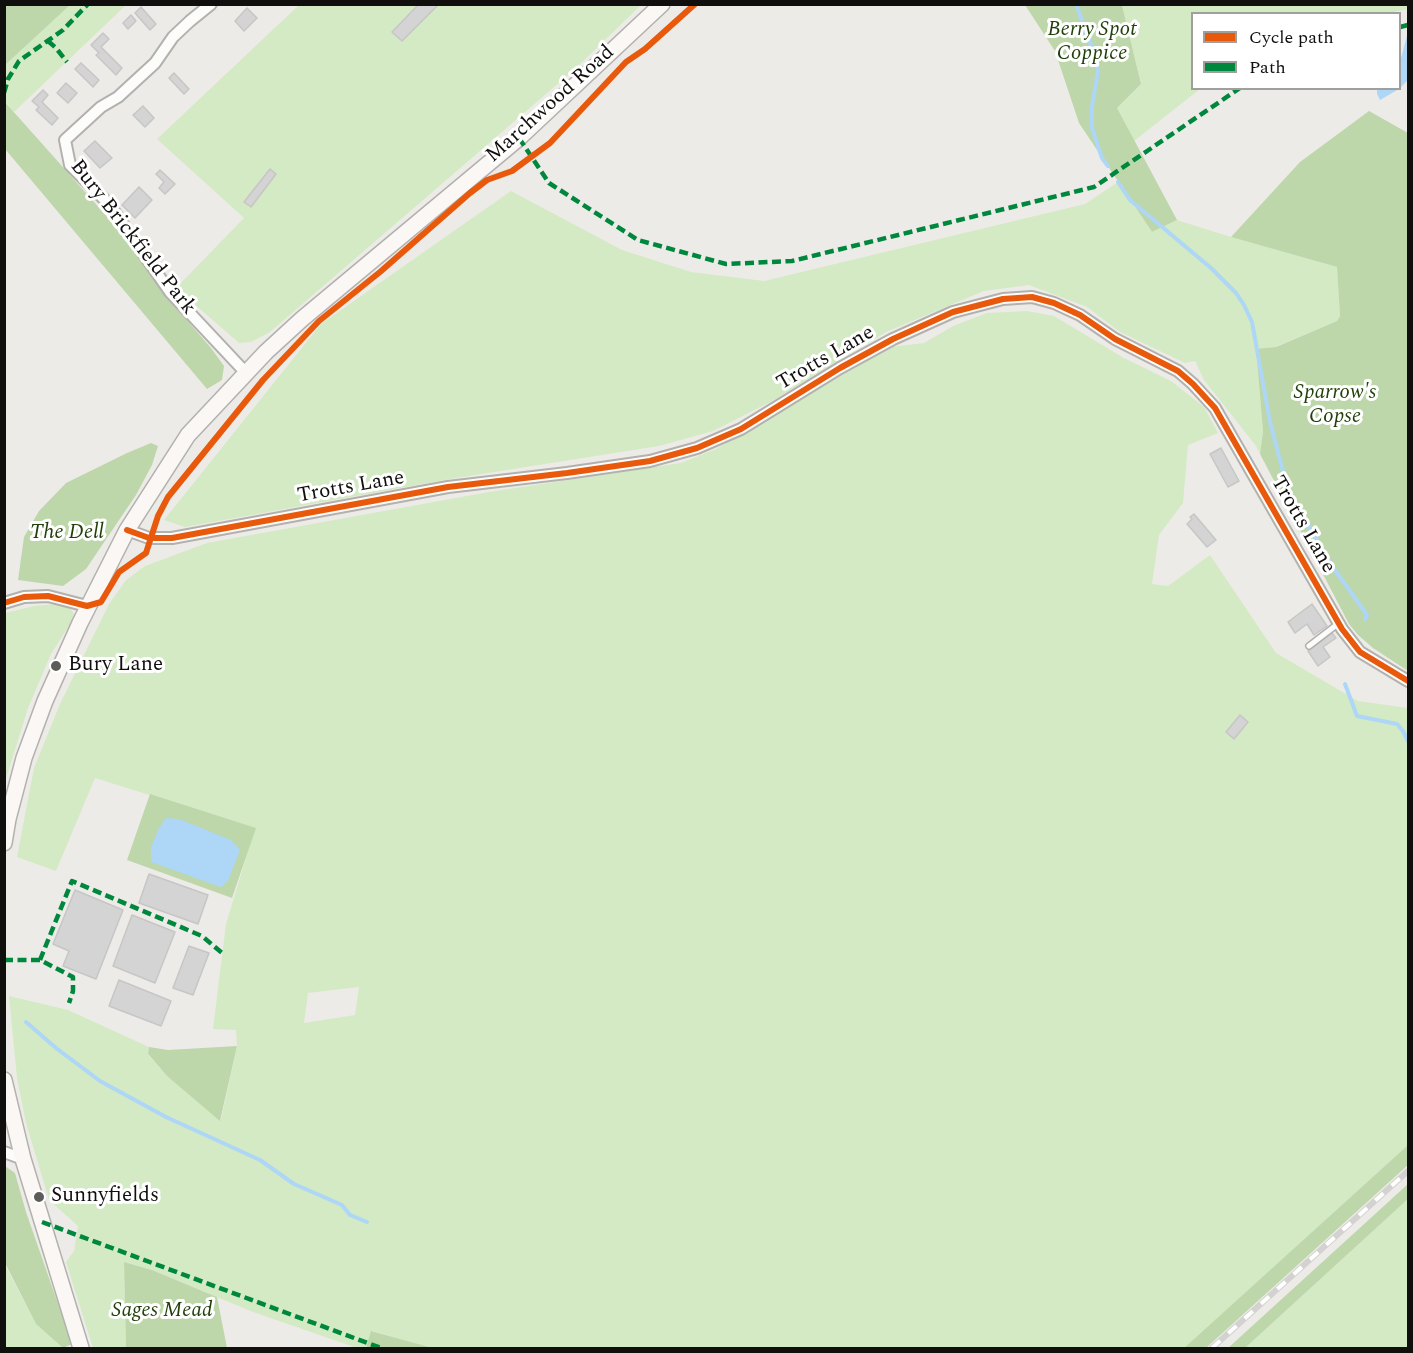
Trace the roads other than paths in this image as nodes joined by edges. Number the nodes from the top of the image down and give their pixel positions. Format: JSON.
{"nodes":[{"id":1,"x":211,"y":4,"type":"edge"},
{"id":2,"x":662,"y":4,"type":"edge"},
{"id":3,"x":246,"y":373,"type":"junction"},
{"id":4,"x":127,"y":530,"type":"junction"},
{"id":5,"x":4,"y":603,"type":"edge"},
{"id":6,"x":87,"y":606,"type":"junction"},
{"id":7,"x":1339,"y":623,"type":"junction"},
{"id":8,"x":1309,"y":645,"type":"dead end"},
{"id":9,"x":1408,"y":681,"type":"edge"},
{"id":10,"x":4,"y":843,"type":"edge"},
{"id":11,"x":4,"y":1080,"type":"edge"},
{"id":12,"x":4,"y":1152,"type":"edge"},
{"id":13,"x":23,"y":1159,"type":"junction"},
{"id":14,"x":81,"y":1348,"type":"edge"}],
"edges":[{"from":1,"to":3,"type":"street","name":"Bury Brickfield Park"},
{"from":2,"to":3,"type":"street","name":"Marchwood Road"},
{"from":3,"to":4,"type":"street","name":"Marchwood Road"},
{"from":4,"to":6,"type":"street","name":"Marchwood Road"},
{"from":4,"to":7,"type":"street","name":"Trotts Lane"},
{"from":5,"to":6,"type":"street"},
{"from":6,"to":10,"type":"street","name":"Marchwood Road"},
{"from":7,"to":8,"type":"lane"},
{"from":7,"to":9,"type":"street","name":"Trotts Lane"},
{"from":11,"to":13,"type":"street"},
{"from":12,"to":13,"type":"street"},
{"from":13,"to":14,"type":"street"}]}
